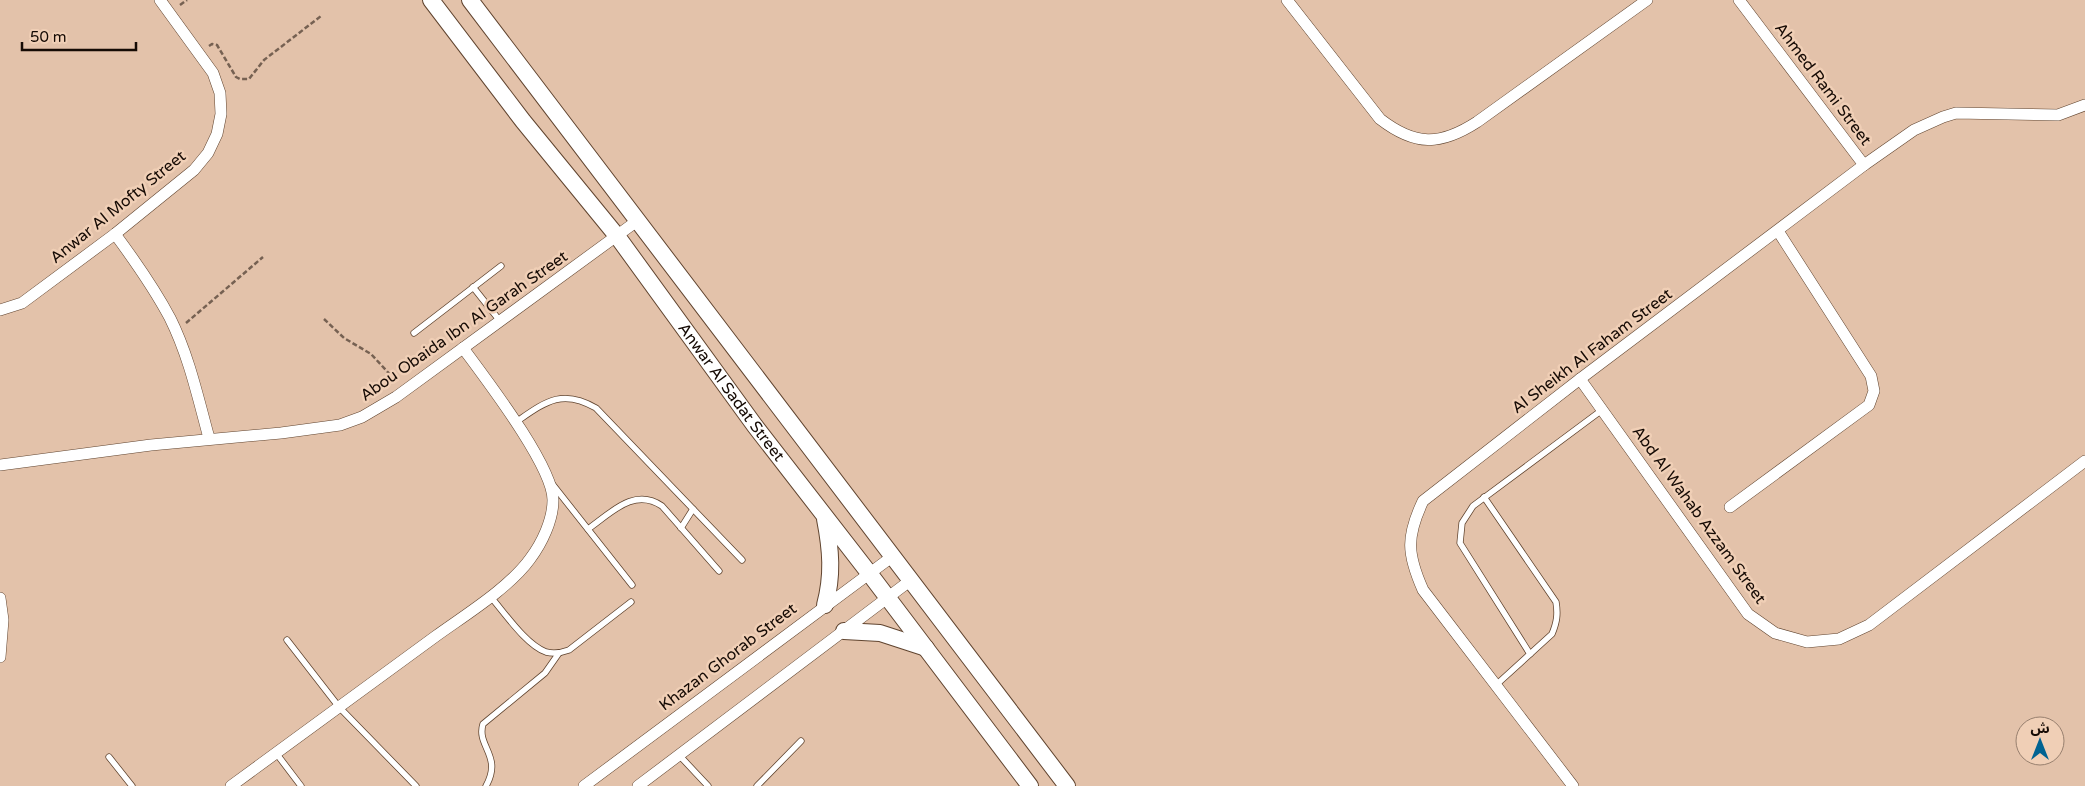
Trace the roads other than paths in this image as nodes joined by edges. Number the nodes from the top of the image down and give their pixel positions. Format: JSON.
{"nodes":[{"id":1,"x":160,"y":0,"type":"edge"},
{"id":2,"x":431,"y":0,"type":"edge"},
{"id":3,"x":470,"y":0,"type":"edge"},
{"id":4,"x":1287,"y":0,"type":"edge"},
{"id":5,"x":1647,"y":0,"type":"edge"},
{"id":6,"x":1739,"y":0,"type":"edge"},
{"id":7,"x":2085,"y":105,"type":"edge"},
{"id":8,"x":1864,"y":165,"type":"junction"},
{"id":9,"x":637,"y":221,"type":"junction"},
{"id":10,"x":1778,"y":231,"type":"junction"},
{"id":11,"x":115,"y":234,"type":"junction"},
{"id":12,"x":617,"y":236,"type":"junction"},
{"id":13,"x":501,"y":266,"type":"dead end"},
{"id":14,"x":473,"y":287,"type":"junction"},
{"id":15,"x":0,"y":310,"type":"edge"},
{"id":16,"x":500,"y":321,"type":"junction"},
{"id":17,"x":414,"y":333,"type":"dead end"},
{"id":18,"x":463,"y":348,"type":"junction"},
{"id":19,"x":1580,"y":379,"type":"junction"},
{"id":20,"x":1602,"y":410,"type":"junction"},
{"id":21,"x":516,"y":422,"type":"junction"},
{"id":22,"x":208,"y":438,"type":"junction"},
{"id":23,"x":2085,"y":461,"type":"edge"},
{"id":24,"x":0,"y":466,"type":"edge"},
{"id":25,"x":549,"y":480,"type":"junction"},
{"id":26,"x":1484,"y":497,"type":"junction"},
{"id":27,"x":1730,"y":507,"type":"dead end"},
{"id":28,"x":693,"y":509,"type":"junction"},
{"id":29,"x":824,"y":514,"type":"junction"},
{"id":30,"x":682,"y":528,"type":"junction"},
{"id":31,"x":588,"y":529,"type":"junction"},
{"id":32,"x":893,"y":556,"type":"junction"},
{"id":33,"x":742,"y":560,"type":"dead end"},
{"id":34,"x":719,"y":571,"type":"dead end"},
{"id":35,"x":869,"y":573,"type":"junction"},
{"id":36,"x":911,"y":580,"type":"junction"},
{"id":37,"x":632,"y":585,"type":"dead end"},
{"id":38,"x":490,"y":596,"type":"junction"},
{"id":39,"x":0,"y":598,"type":"edge"},
{"id":40,"x":889,"y":598,"type":"junction"},
{"id":41,"x":631,"y":602,"type":"dead end"},
{"id":42,"x":825,"y":605,"type":"junction"},
{"id":43,"x":844,"y":631,"type":"junction"},
{"id":44,"x":287,"y":640,"type":"dead end"},
{"id":45,"x":926,"y":648,"type":"junction"},
{"id":46,"x":559,"y":654,"type":"junction"},
{"id":47,"x":1530,"y":654,"type":"junction"},
{"id":48,"x":0,"y":658,"type":"edge"},
{"id":49,"x":1496,"y":686,"type":"junction"},
{"id":50,"x":339,"y":707,"type":"junction"},
{"id":51,"x":801,"y":741,"type":"dead end"},
{"id":52,"x":276,"y":753,"type":"junction"},
{"id":53,"x":680,"y":755,"type":"junction"},
{"id":54,"x":109,"y":757,"type":"dead end"},
{"id":55,"x":132,"y":786,"type":"edge"},
{"id":56,"x":231,"y":786,"type":"edge"},
{"id":57,"x":301,"y":786,"type":"edge"},
{"id":58,"x":416,"y":786,"type":"edge"},
{"id":59,"x":486,"y":786,"type":"edge"},
{"id":60,"x":584,"y":786,"type":"edge"},
{"id":61,"x":638,"y":786,"type":"edge"},
{"id":62,"x":708,"y":786,"type":"edge"},
{"id":63,"x":757,"y":786,"type":"edge"},
{"id":64,"x":1030,"y":786,"type":"edge"},
{"id":65,"x":1067,"y":786,"type":"edge"},
{"id":66,"x":1572,"y":786,"type":"edge"}],
"edges":[{"from":1,"to":11,"type":"street","name":"Anwar Al Mofty Street"},
{"from":2,"to":12,"type":"street","name":"Anwar Al Sadat Street"},
{"from":3,"to":9,"type":"street","name":"Anwar Al Sadat Street"},
{"from":4,"to":5,"type":"street"},
{"from":6,"to":8,"type":"street","name":"Ahmed Rami Street"},
{"from":7,"to":8,"type":"street","name":"Al Sheikh Al Faham Street"},
{"from":8,"to":10,"type":"street","name":"Al Sheikh Al Faham Street"},
{"from":9,"to":12,"type":"street","name":"Abou Obaida Ibn Al Garah Street"},
{"from":9,"to":32,"type":"street","name":"Anwar Al Sadat Street"},
{"from":10,"to":19,"type":"street","name":"Al Sheikh Al Faham Street"},
{"from":10,"to":27,"type":"street"},
{"from":11,"to":15,"type":"street","name":"Anwar Al Mofty Street"},
{"from":11,"to":22,"type":"street"},
{"from":12,"to":16,"type":"street","name":"Abou Obaida Ibn Al Garah Street"},
{"from":12,"to":29,"type":"street","name":"Anwar Al Sadat Street"},
{"from":13,"to":14,"type":"lane"},
{"from":14,"to":16,"type":"lane"},
{"from":14,"to":17,"type":"lane"},
{"from":16,"to":18,"type":"street","name":"Abou Obaida Ibn Al Garah Street"},
{"from":18,"to":21,"type":"street"},
{"from":18,"to":22,"type":"street","name":"Abou Obaida Ibn Al Garah Street"},
{"from":19,"to":20,"type":"street","name":"Abd Al Wahab Azzam Street"},
{"from":19,"to":49,"type":"street","name":"Al Sheikh Al Faham Street"},
{"from":20,"to":23,"type":"street","name":"Abd Al Wahab Azzam Street"},
{"from":20,"to":26,"type":"lane"},
{"from":21,"to":25,"type":"street"},
{"from":21,"to":28,"type":"lane"},
{"from":22,"to":24,"type":"street","name":"Abou Obaida Ibn Al Garah Street"},
{"from":25,"to":31,"type":"lane"},
{"from":25,"to":38,"type":"street"},
{"from":26,"to":47,"type":"lane"},
{"from":26,"to":47,"type":"lane"},
{"from":28,"to":30,"type":"lane"},
{"from":28,"to":33,"type":"lane"},
{"from":29,"to":35,"type":"street","name":"Anwar Al Sadat Street"},
{"from":29,"to":42,"type":"street"},
{"from":30,"to":31,"type":"lane"},
{"from":30,"to":34,"type":"lane"},
{"from":31,"to":37,"type":"lane"},
{"from":32,"to":35,"type":"street","name":"Khazan Ghorab Street"},
{"from":32,"to":36,"type":"street","name":"Anwar Al Sadat Street"},
{"from":35,"to":40,"type":"street","name":"Anwar Al Sadat Street"},
{"from":35,"to":42,"type":"street","name":"Khazan Ghorab Street"},
{"from":36,"to":40,"type":"street"},
{"from":36,"to":65,"type":"street","name":"Anwar Al Sadat Street"},
{"from":38,"to":46,"type":"lane"},
{"from":38,"to":50,"type":"street"},
{"from":39,"to":48,"type":"street"},
{"from":40,"to":43,"type":"street"},
{"from":40,"to":45,"type":"street","name":"Anwar Al Sadat Street"},
{"from":41,"to":46,"type":"lane"},
{"from":42,"to":60,"type":"street","name":"Khazan Ghorab Street"},
{"from":43,"to":45,"type":"street"},
{"from":43,"to":53,"type":"street"},
{"from":44,"to":50,"type":"lane"},
{"from":45,"to":64,"type":"street","name":"Anwar Al Sadat Street"},
{"from":46,"to":59,"type":"lane"},
{"from":47,"to":49,"type":"lane"},
{"from":49,"to":66,"type":"street","name":"Al Sheikh Al Faham Street"},
{"from":50,"to":52,"type":"street"},
{"from":50,"to":58,"type":"lane"},
{"from":51,"to":63,"type":"lane"},
{"from":52,"to":56,"type":"street"},
{"from":52,"to":57,"type":"lane"},
{"from":53,"to":61,"type":"street"},
{"from":53,"to":62,"type":"lane"},
{"from":54,"to":55,"type":"lane"}]}
